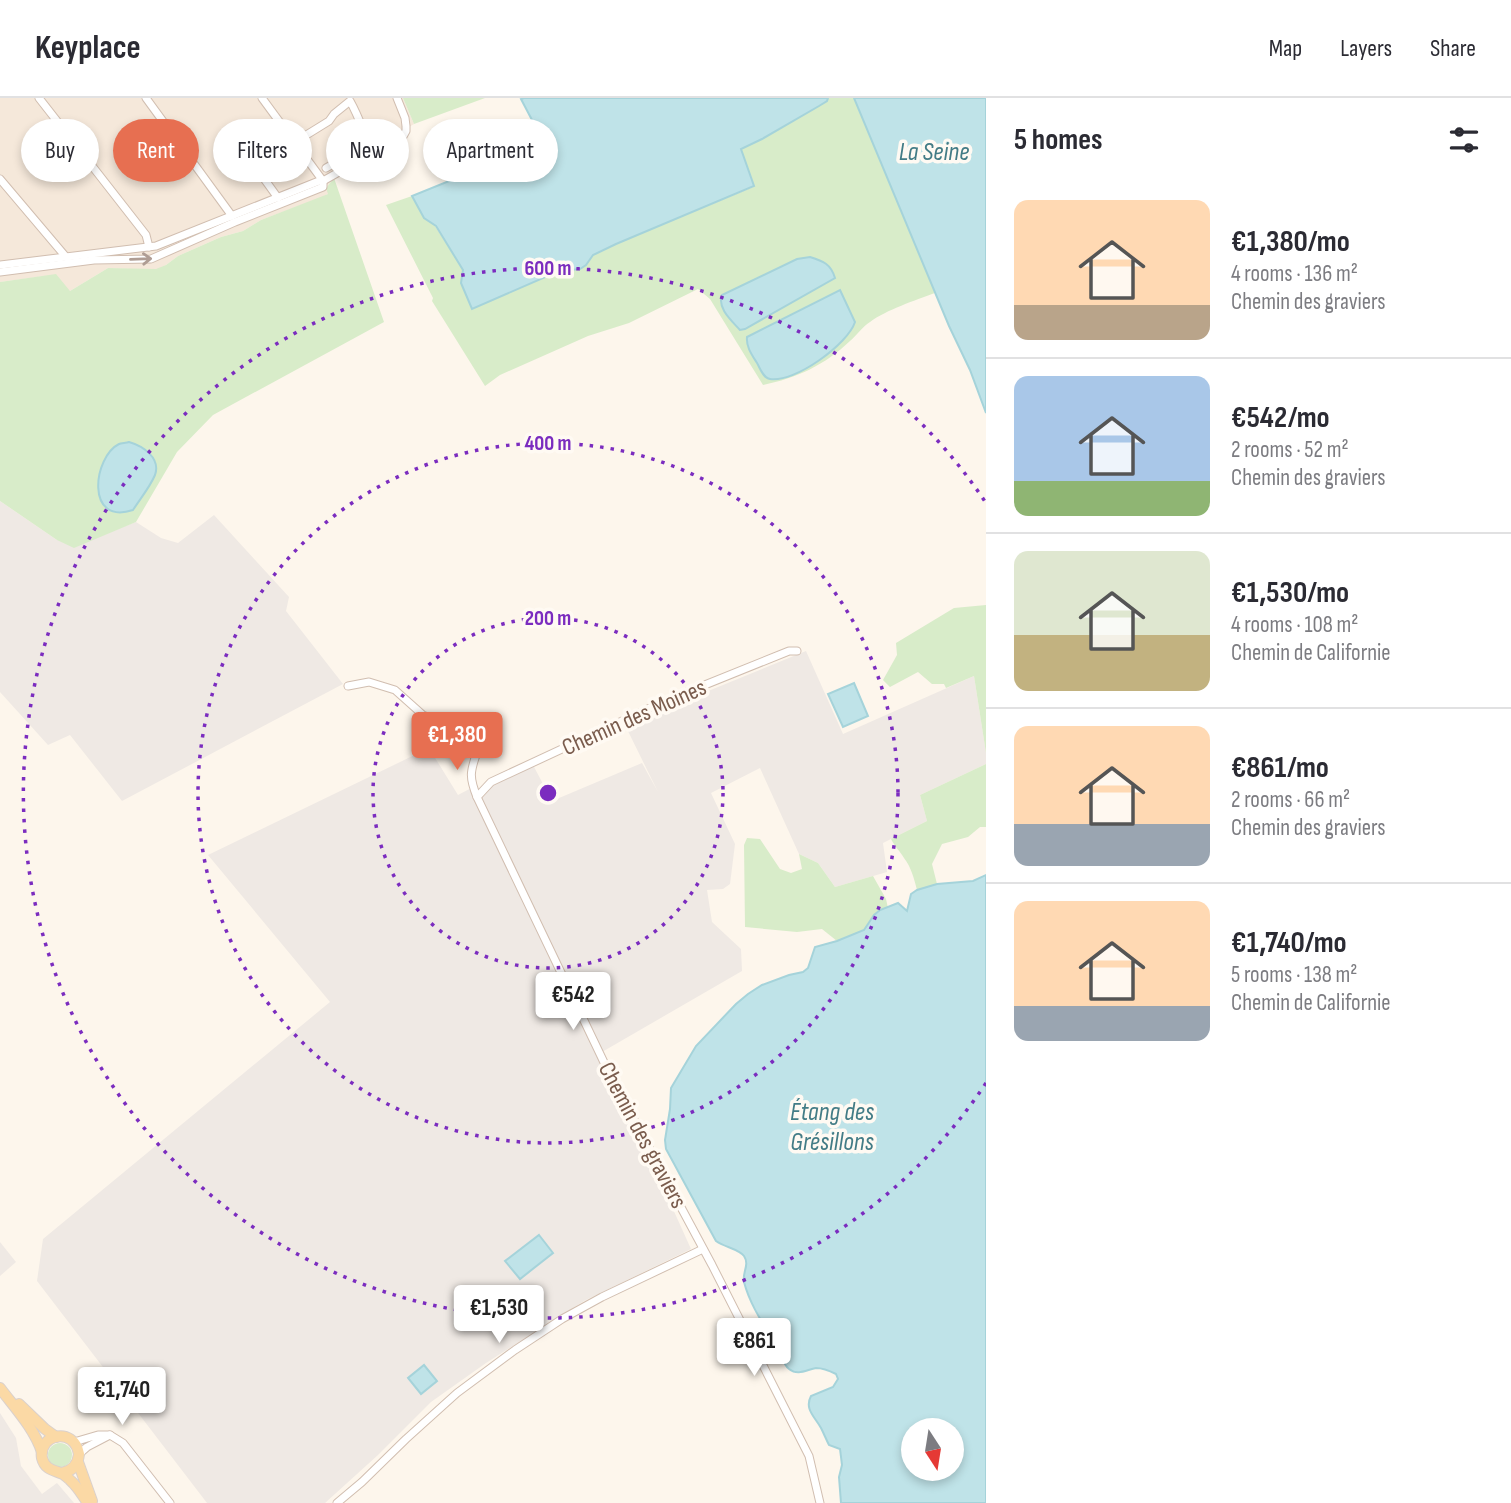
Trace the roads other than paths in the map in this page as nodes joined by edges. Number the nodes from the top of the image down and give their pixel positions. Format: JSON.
{"nodes":[{"id":1,"x":39,"y":98,"type":"edge"},
{"id":2,"x":146,"y":98,"type":"edge"},
{"id":3,"x":262,"y":98,"type":"edge"},
{"id":4,"x":397,"y":98,"type":"edge"},
{"id":5,"x":278,"y":119,"type":"edge"},
{"id":6,"x":330,"y":119,"type":"edge"},
{"id":7,"x":360,"y":119,"type":"edge"},
{"id":8,"x":405,"y":119,"type":"edge"},
{"id":9,"x":312,"y":166,"type":"edge"},
{"id":10,"x":0,"y":179,"type":"edge"},
{"id":11,"x":326,"y":179,"type":"edge"},
{"id":12,"x":323,"y":181,"type":"junction"},
{"id":13,"x":266,"y":182,"type":"edge"},
{"id":14,"x":278,"y":198,"type":"junction"},
{"id":15,"x":232,"y":216,"type":"junction"},
{"id":16,"x":149,"y":247,"type":"junction"},
{"id":17,"x":66,"y":257,"type":"junction"},
{"id":18,"x":0,"y":265,"type":"edge"},
{"id":19,"x":0,"y":272,"type":"edge"},
{"id":20,"x":797,"y":651,"type":"dead end"},
{"id":21,"x":348,"y":686,"type":"dead end"},
{"id":22,"x":477,"y":797,"type":"junction"},
{"id":23,"x":703,"y":1249,"type":"junction"},
{"id":24,"x":0,"y":1386,"type":"edge"},
{"id":25,"x":110,"y":1434,"type":"junction"},
{"id":26,"x":56,"y":1437,"type":"junction"},
{"id":27,"x":74,"y":1442,"type":"junction"},
{"id":28,"x":42,"y":1453,"type":"junction"},
{"id":29,"x":78,"y":1458,"type":"junction"},
{"id":30,"x":62,"y":1473,"type":"junction"},
{"id":31,"x":88,"y":1503,"type":"edge"},
{"id":32,"x":94,"y":1503,"type":"edge"},
{"id":33,"x":170,"y":1503,"type":"edge"},
{"id":34,"x":337,"y":1503,"type":"edge"},
{"id":35,"x":820,"y":1503,"type":"edge"}],
"edges":[{"from":1,"to":16,"type":"street"},
{"from":2,"to":15,"type":"street"},
{"from":3,"to":5,"type":"street"},
{"from":4,"to":8,"type":"street"},
{"from":6,"to":7,"type":"street"},
{"from":9,"to":12,"type":"street"},
{"from":10,"to":17,"type":"street"},
{"from":11,"to":12,"type":"street"},
{"from":12,"to":14,"type":"street"},
{"from":19,"to":12,"type":"street","one_way":true},
{"from":13,"to":14,"type":"street"},
{"from":14,"to":15,"type":"street"},
{"from":15,"to":16,"type":"street"},
{"from":16,"to":17,"type":"street"},
{"from":17,"to":18,"type":"street"},
{"from":20,"to":22,"type":"street","name":"Chemin des Moines"},
{"from":21,"to":22,"type":"street","name":"Chemin des graviers"},
{"from":22,"to":23,"type":"street","name":"Chemin des graviers"},
{"from":23,"to":34,"type":"street"},
{"from":23,"to":35,"type":"street","name":"Chemin des graviers"},
{"from":24,"to":26,"type":"main road"},
{"from":24,"to":28,"type":"main road"},
{"from":25,"to":27,"type":"street"},
{"from":25,"to":29,"type":"street"},
{"from":25,"to":33,"type":"street"},
{"from":26,"to":27,"type":"main road"},
{"from":26,"to":28,"type":"main road"},
{"from":27,"to":29,"type":"main road"},
{"from":28,"to":30,"type":"main road"},
{"from":29,"to":30,"type":"main road"},
{"from":29,"to":32,"type":"main road"},
{"from":30,"to":31,"type":"main road"}]}
